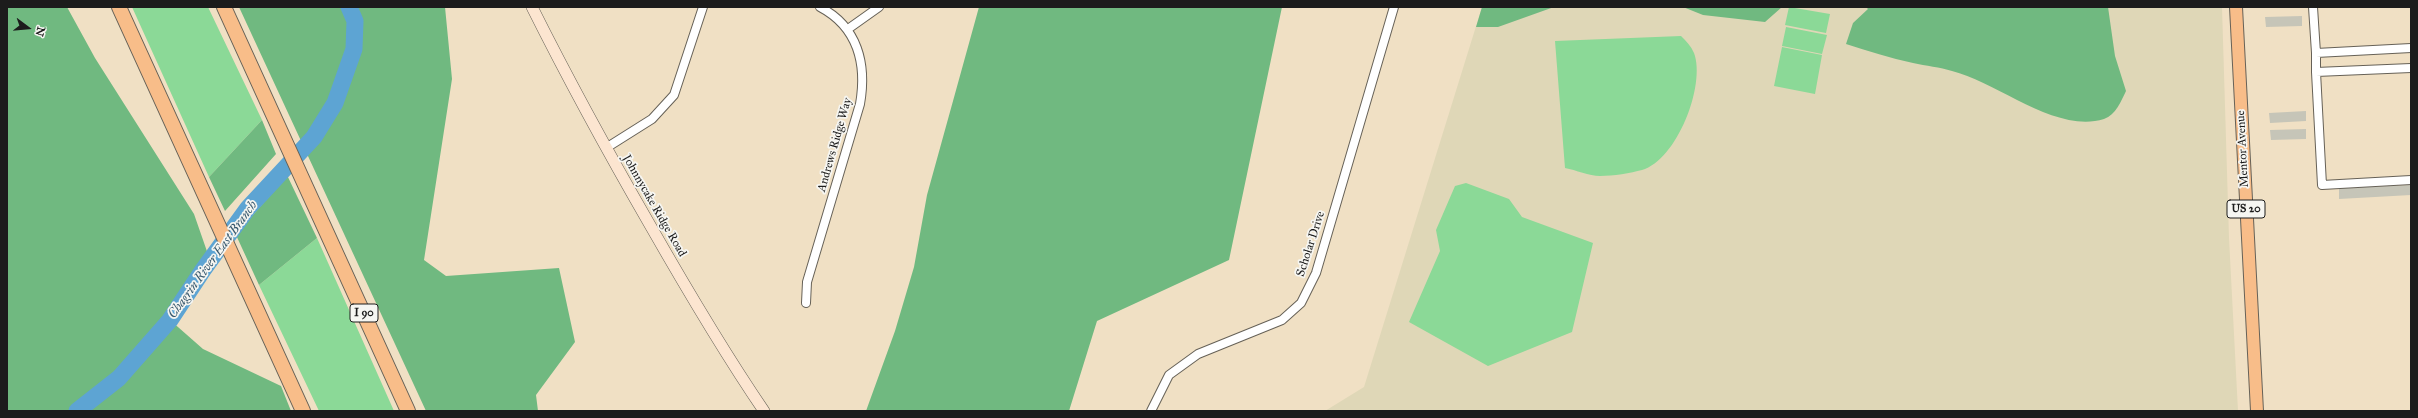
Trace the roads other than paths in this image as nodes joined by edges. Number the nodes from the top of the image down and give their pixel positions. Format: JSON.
{"nodes":[{"id":1,"x":119,"y":7,"type":"edge"},
{"id":2,"x":224,"y":7,"type":"edge"},
{"id":3,"x":532,"y":7,"type":"edge"},
{"id":4,"x":702,"y":7,"type":"edge"},
{"id":5,"x":820,"y":7,"type":"edge"},
{"id":6,"x":879,"y":7,"type":"edge"},
{"id":7,"x":1394,"y":7,"type":"edge"},
{"id":8,"x":2236,"y":7,"type":"edge"},
{"id":9,"x":2313,"y":7,"type":"edge"},
{"id":10,"x":848,"y":29,"type":"junction"},
{"id":11,"x":2411,"y":48,"type":"edge"},
{"id":12,"x":2316,"y":53,"type":"junction"},
{"id":13,"x":2411,"y":68,"type":"edge"},
{"id":14,"x":2316,"y":72,"type":"junction"},
{"id":15,"x":606,"y":148,"type":"junction"},
{"id":16,"x":2411,"y":180,"type":"edge"},
{"id":17,"x":806,"y":303,"type":"dead end"},
{"id":18,"x":303,"y":411,"type":"edge"},
{"id":19,"x":408,"y":411,"type":"edge"},
{"id":20,"x":764,"y":411,"type":"edge"},
{"id":21,"x":1151,"y":411,"type":"edge"},
{"id":22,"x":2257,"y":411,"type":"edge"}],
"edges":[{"from":1,"to":18,"type":"highway"},
{"from":2,"to":19,"type":"highway","number":"I 90"},
{"from":3,"to":15,"type":"main road","name":"Johnnycake Ridge Road"},
{"from":4,"to":15,"type":"street"},
{"from":5,"to":10,"type":"street"},
{"from":6,"to":10,"type":"street"},
{"from":7,"to":21,"type":"street","name":"Scholar Drive"},
{"from":8,"to":22,"type":"main road","name":"Mentor Avenue","number":"US 20"},
{"from":9,"to":12,"type":"street"},
{"from":10,"to":17,"type":"street","name":"Andrews Ridge Way"},
{"from":11,"to":12,"type":"street"},
{"from":12,"to":14,"type":"street"},
{"from":13,"to":14,"type":"street"},
{"from":14,"to":16,"type":"street"},
{"from":15,"to":20,"type":"main road","name":"Johnnycake Ridge Road"}]}
